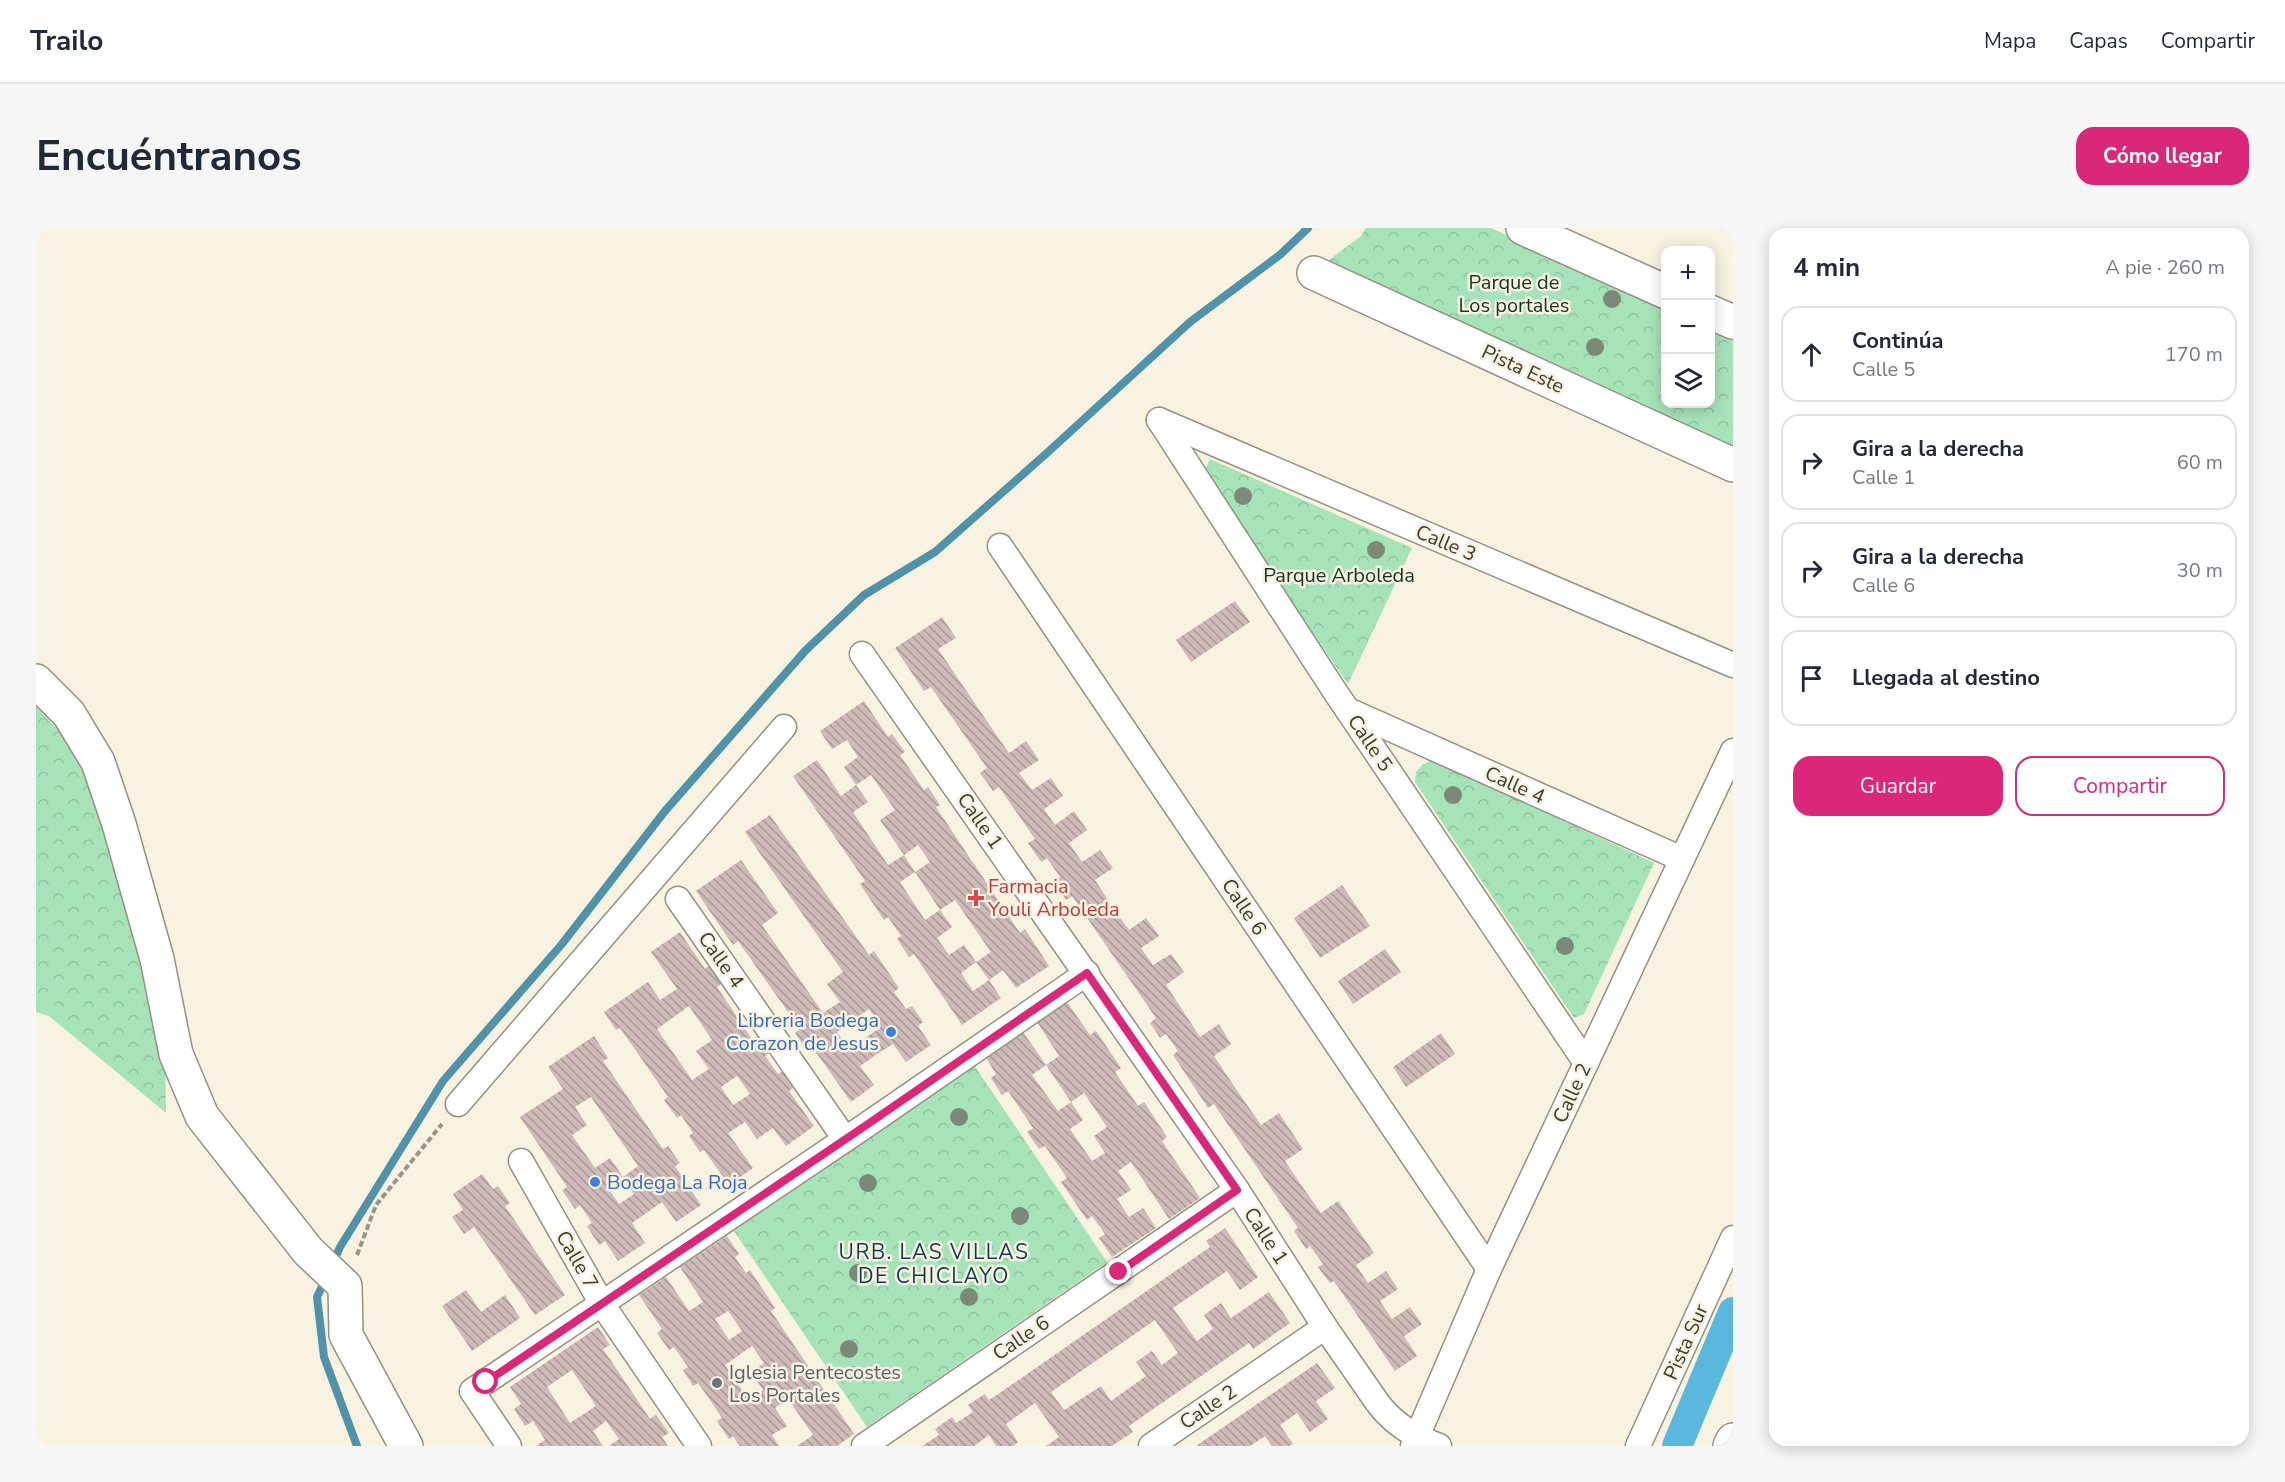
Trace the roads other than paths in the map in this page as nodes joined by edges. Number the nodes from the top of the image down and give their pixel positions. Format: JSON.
{"nodes":[{"id":1,"x":1523,"y":228,"type":"edge"},
{"id":2,"x":1314,"y":273,"type":"dead end"},
{"id":3,"x":1661,"y":290,"type":"edge"},
{"id":4,"x":1715,"y":314,"type":"edge"},
{"id":5,"x":1733,"y":322,"type":"edge"},
{"id":6,"x":1159,"y":420,"type":"joint"},
{"id":7,"x":1733,"y":465,"type":"edge"},
{"id":8,"x":1000,"y":546,"type":"dead end"},
{"id":9,"x":862,"y":654,"type":"dead end"},
{"id":10,"x":1733,"y":665,"type":"edge"},
{"id":11,"x":36,"y":681,"type":"edge"},
{"id":12,"x":1348,"y":710,"type":"junction"},
{"id":13,"x":784,"y":727,"type":"dead end"},
{"id":14,"x":1733,"y":751,"type":"edge"},
{"id":15,"x":1682,"y":859,"type":"junction"},
{"id":16,"x":678,"y":899,"type":"dead end"},
{"id":17,"x":1087,"y":973,"type":"junction"},
{"id":18,"x":1586,"y":1063,"type":"junction"},
{"id":19,"x":458,"y":1104,"type":"road end"},
{"id":20,"x":845,"y":1139,"type":"junction"},
{"id":21,"x":521,"y":1161,"type":"dead end"},
{"id":22,"x":1237,"y":1190,"type":"junction"},
{"id":23,"x":1733,"y":1238,"type":"edge"},
{"id":24,"x":1489,"y":1269,"type":"junction"},
{"id":25,"x":602,"y":1304,"type":"junction"},
{"id":26,"x":1325,"y":1327,"type":"junction"},
{"id":27,"x":1733,"y":1440,"type":"edge"},
{"id":28,"x":1423,"y":1443,"type":"edge"},
{"id":29,"x":406,"y":1446,"type":"edge"},
{"id":30,"x":509,"y":1446,"type":"edge"},
{"id":31,"x":699,"y":1446,"type":"edge"},
{"id":32,"x":864,"y":1446,"type":"edge"},
{"id":33,"x":1151,"y":1446,"type":"edge"},
{"id":34,"x":1638,"y":1446,"type":"edge"},
{"id":35,"x":1730,"y":1446,"type":"edge"}],
"edges":[{"from":1,"to":3,"type":"street"},
{"from":2,"to":7,"type":"street","name":"Pista Este"},
{"from":4,"to":5,"type":"street"},
{"from":6,"to":10,"type":"street","name":"Calle 3"},
{"from":6,"to":12,"type":"street","name":"Calle 5"},
{"from":8,"to":24,"type":"street","name":"Calle 6"},
{"from":9,"to":17,"type":"street","name":"Calle 1"},
{"from":11,"to":29,"type":"street"},
{"from":12,"to":15,"type":"street","name":"Calle 4"},
{"from":12,"to":18,"type":"street","name":"Calle 5"},
{"from":13,"to":19,"type":"street"},
{"from":14,"to":15,"type":"street","name":"Calle 2"},
{"from":15,"to":18,"type":"street","name":"Calle 2"},
{"from":16,"to":20,"type":"street","name":"Calle 4"},
{"from":17,"to":20,"type":"street"},
{"from":17,"to":22,"type":"street","name":"Calle 1"},
{"from":18,"to":24,"type":"street","name":"Calle 2"},
{"from":20,"to":25,"type":"street"},
{"from":21,"to":25,"type":"street","name":"Calle 7"},
{"from":22,"to":26,"type":"street","name":"Calle 1"},
{"from":22,"to":32,"type":"street","name":"Calle 6"},
{"from":23,"to":34,"type":"street","name":"Pista Sur"},
{"from":24,"to":28,"type":"street","name":"Calle 2"},
{"from":25,"to":30,"type":"street"},
{"from":25,"to":31,"type":"street","name":"Calle 7"},
{"from":26,"to":28,"type":"street","name":"Calle 1"},
{"from":26,"to":33,"type":"street","name":"Calle 2"},
{"from":27,"to":35,"type":"street"}]}
